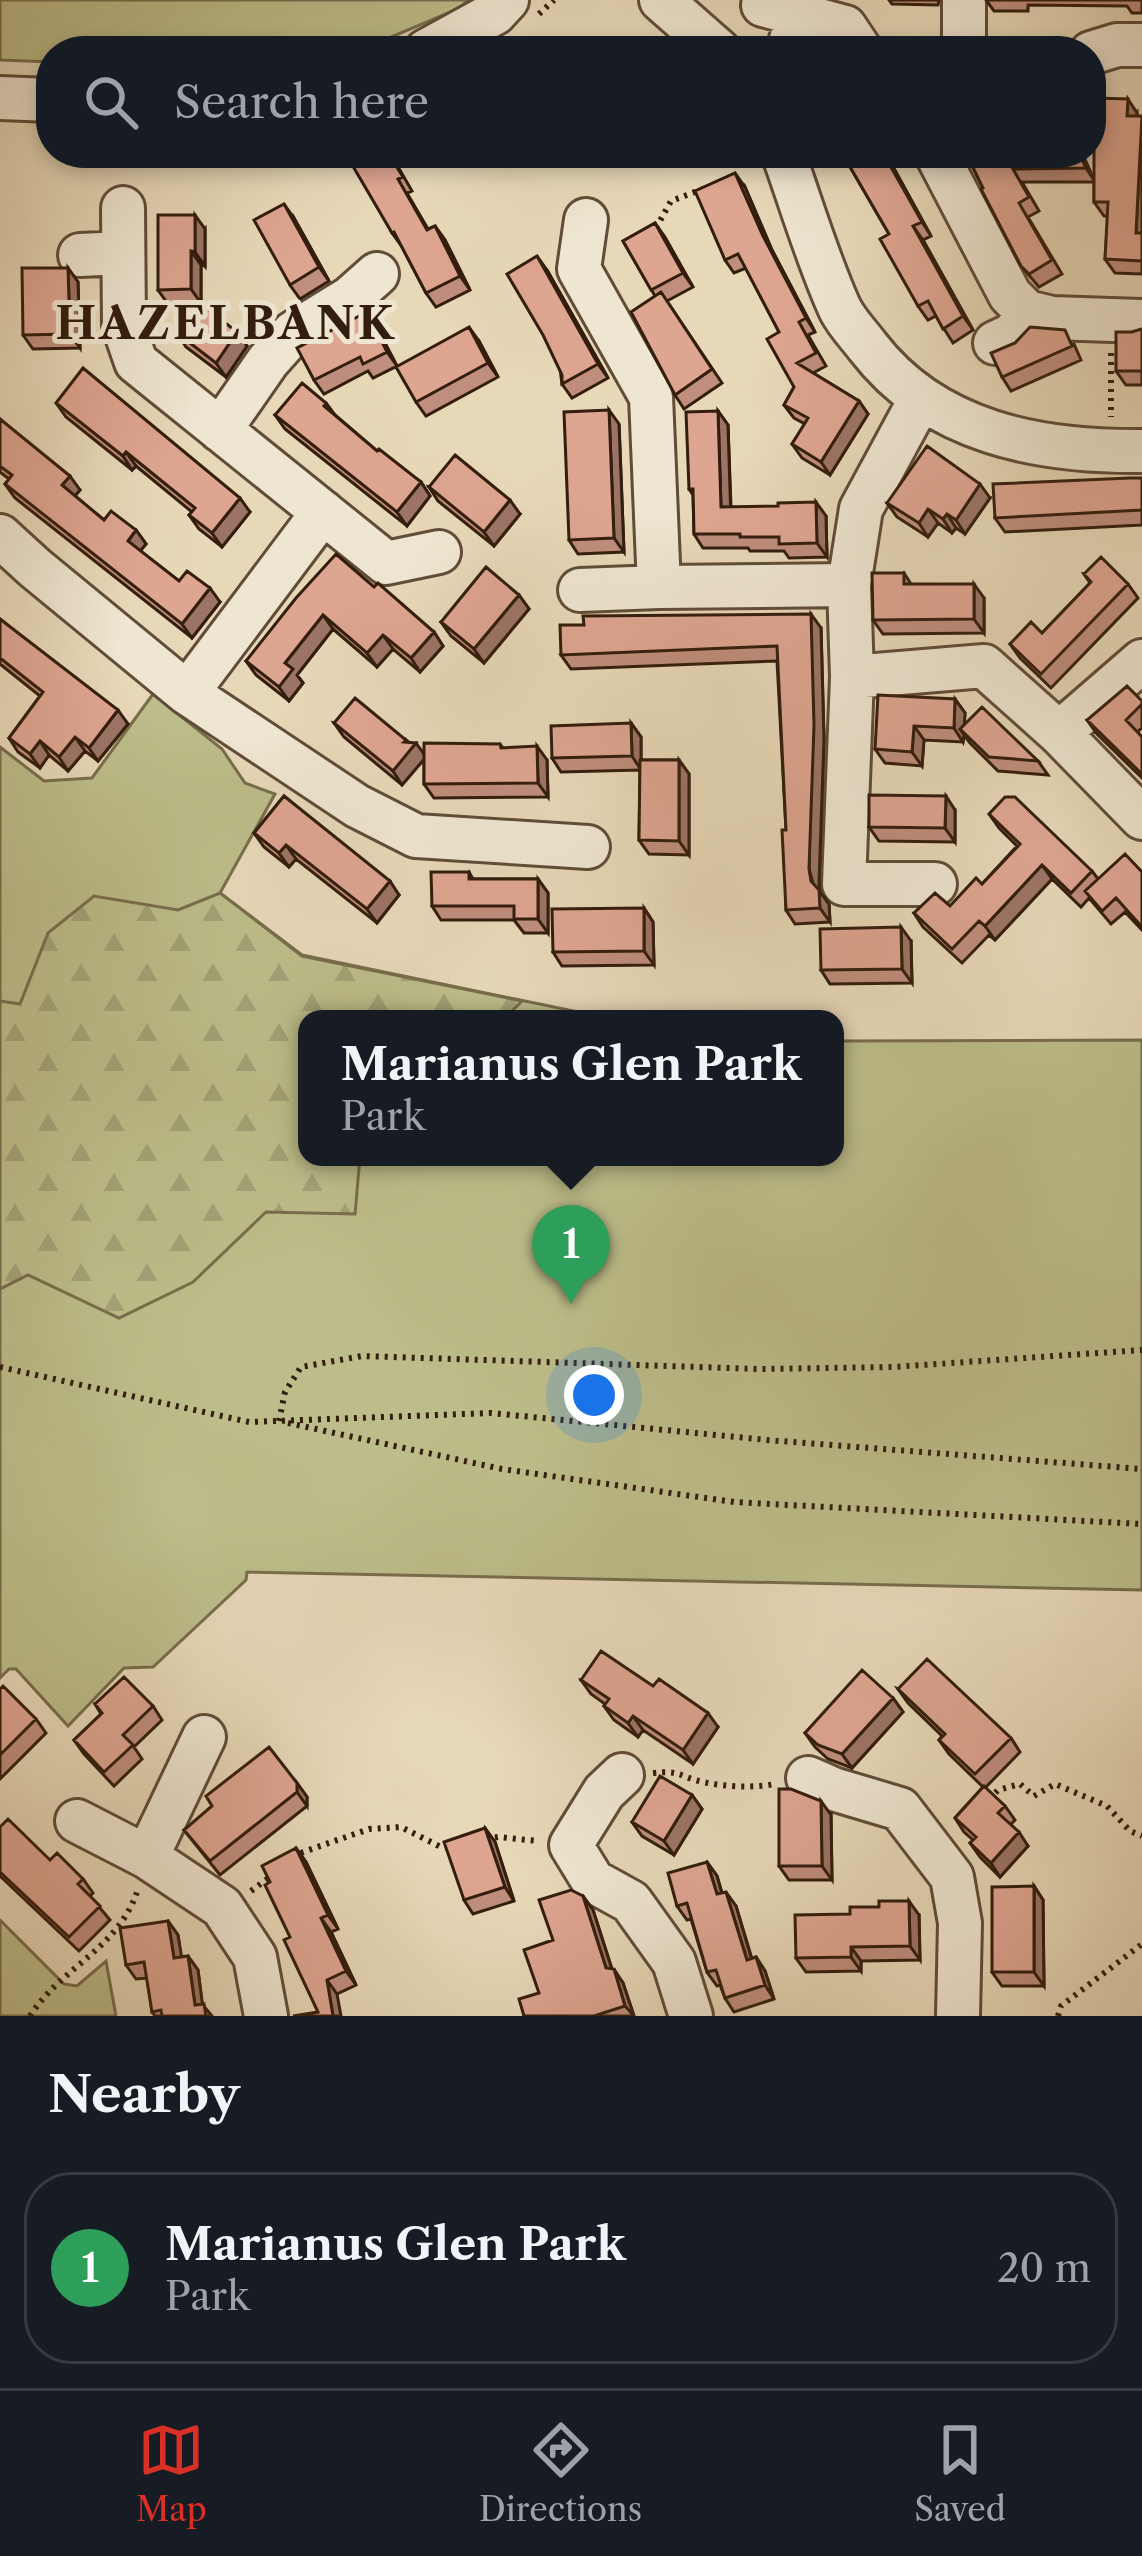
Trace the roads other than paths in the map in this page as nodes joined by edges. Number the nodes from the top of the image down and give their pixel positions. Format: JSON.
{"nodes":[{"id":1,"x":507,"y":0,"type":"edge"},
{"id":2,"x":661,"y":0,"type":"edge"},
{"id":3,"x":964,"y":0,"type":"edge"},
{"id":4,"x":783,"y":23,"type":"edge"},
{"id":5,"x":453,"y":36,"type":"edge"},
{"id":6,"x":702,"y":36,"type":"edge"},
{"id":7,"x":851,"y":36,"type":"edge"},
{"id":8,"x":964,"y":36,"type":"edge"},
{"id":9,"x":1142,"y":45,"type":"edge"},
{"id":10,"x":1106,"y":48,"type":"edge"},
{"id":11,"x":0,"y":98,"type":"edge"},
{"id":12,"x":36,"y":99,"type":"edge"},
{"id":13,"x":789,"y":168,"type":"edge"},
{"id":14,"x":944,"y":168,"type":"edge"},
{"id":15,"x":123,"y":208,"type":"dead end"},
{"id":16,"x":586,"y":220,"type":"dead end"},
{"id":17,"x":377,"y":274,"type":"dead end"},
{"id":18,"x":1027,"y":312,"type":"junction"},
{"id":19,"x":1126,"y":321,"type":"edge"},
{"id":20,"x":995,"y":343,"type":"dead end"},
{"id":21,"x":921,"y":398,"type":"junction"},
{"id":22,"x":220,"y":430,"type":"junction"},
{"id":23,"x":1127,"y":451,"type":"edge"},
{"id":24,"x":323,"y":512,"type":"junction"},
{"id":25,"x":0,"y":536,"type":"edge"},
{"id":26,"x":439,"y":552,"type":"dead end"},
{"id":27,"x":849,"y":585,"type":"junction"},
{"id":28,"x":658,"y":587,"type":"junction"},
{"id":29,"x":580,"y":590,"type":"dead end"},
{"id":30,"x":1142,"y":661,"type":"edge"},
{"id":31,"x":852,"y":677,"type":"junction"},
{"id":32,"x":187,"y":693,"type":"junction"},
{"id":33,"x":1059,"y":733,"type":"junction"},
{"id":34,"x":1142,"y":818,"type":"edge"},
{"id":35,"x":588,"y":847,"type":"dead end"},
{"id":36,"x":935,"y":884,"type":"dead end"},
{"id":37,"x":204,"y":1737,"type":"dead end"},
{"id":38,"x":622,"y":1775,"type":"road end"},
{"id":39,"x":808,"y":1778,"type":"road end"},
{"id":40,"x":77,"y":1821,"type":"dead end"},
{"id":41,"x":146,"y":1857,"type":"junction"},
{"id":42,"x":266,"y":2016,"type":"edge"},
{"id":43,"x":691,"y":2016,"type":"edge"},
{"id":44,"x":958,"y":2016,"type":"edge"}],
"edges":[{"from":1,"to":5,"type":"street"},
{"from":2,"to":6,"type":"street"},
{"from":3,"to":8,"type":"street"},
{"from":4,"to":7,"type":"street"},
{"from":9,"to":10,"type":"street"},
{"from":11,"to":12,"type":"street"},
{"from":13,"to":21,"type":"street"},
{"from":14,"to":18,"type":"street"},
{"from":15,"to":22,"type":"street"},
{"from":16,"to":28,"type":"street"},
{"from":17,"to":22,"type":"street"},
{"from":18,"to":19,"type":"street"},
{"from":18,"to":20,"type":"street"},
{"from":21,"to":23,"type":"street"},
{"from":21,"to":27,"type":"street"},
{"from":22,"to":24,"type":"street"},
{"from":24,"to":26,"type":"street"},
{"from":24,"to":32,"type":"street"},
{"from":25,"to":32,"type":"street"},
{"from":27,"to":28,"type":"street"},
{"from":27,"to":31,"type":"street"},
{"from":28,"to":29,"type":"street"},
{"from":30,"to":33,"type":"street"},
{"from":31,"to":33,"type":"street"},
{"from":31,"to":36,"type":"street"},
{"from":32,"to":35,"type":"street"},
{"from":33,"to":34,"type":"street"},
{"from":37,"to":41,"type":"street"},
{"from":38,"to":43,"type":"street"},
{"from":39,"to":44,"type":"street"},
{"from":40,"to":41,"type":"street"},
{"from":41,"to":42,"type":"street"}]}
